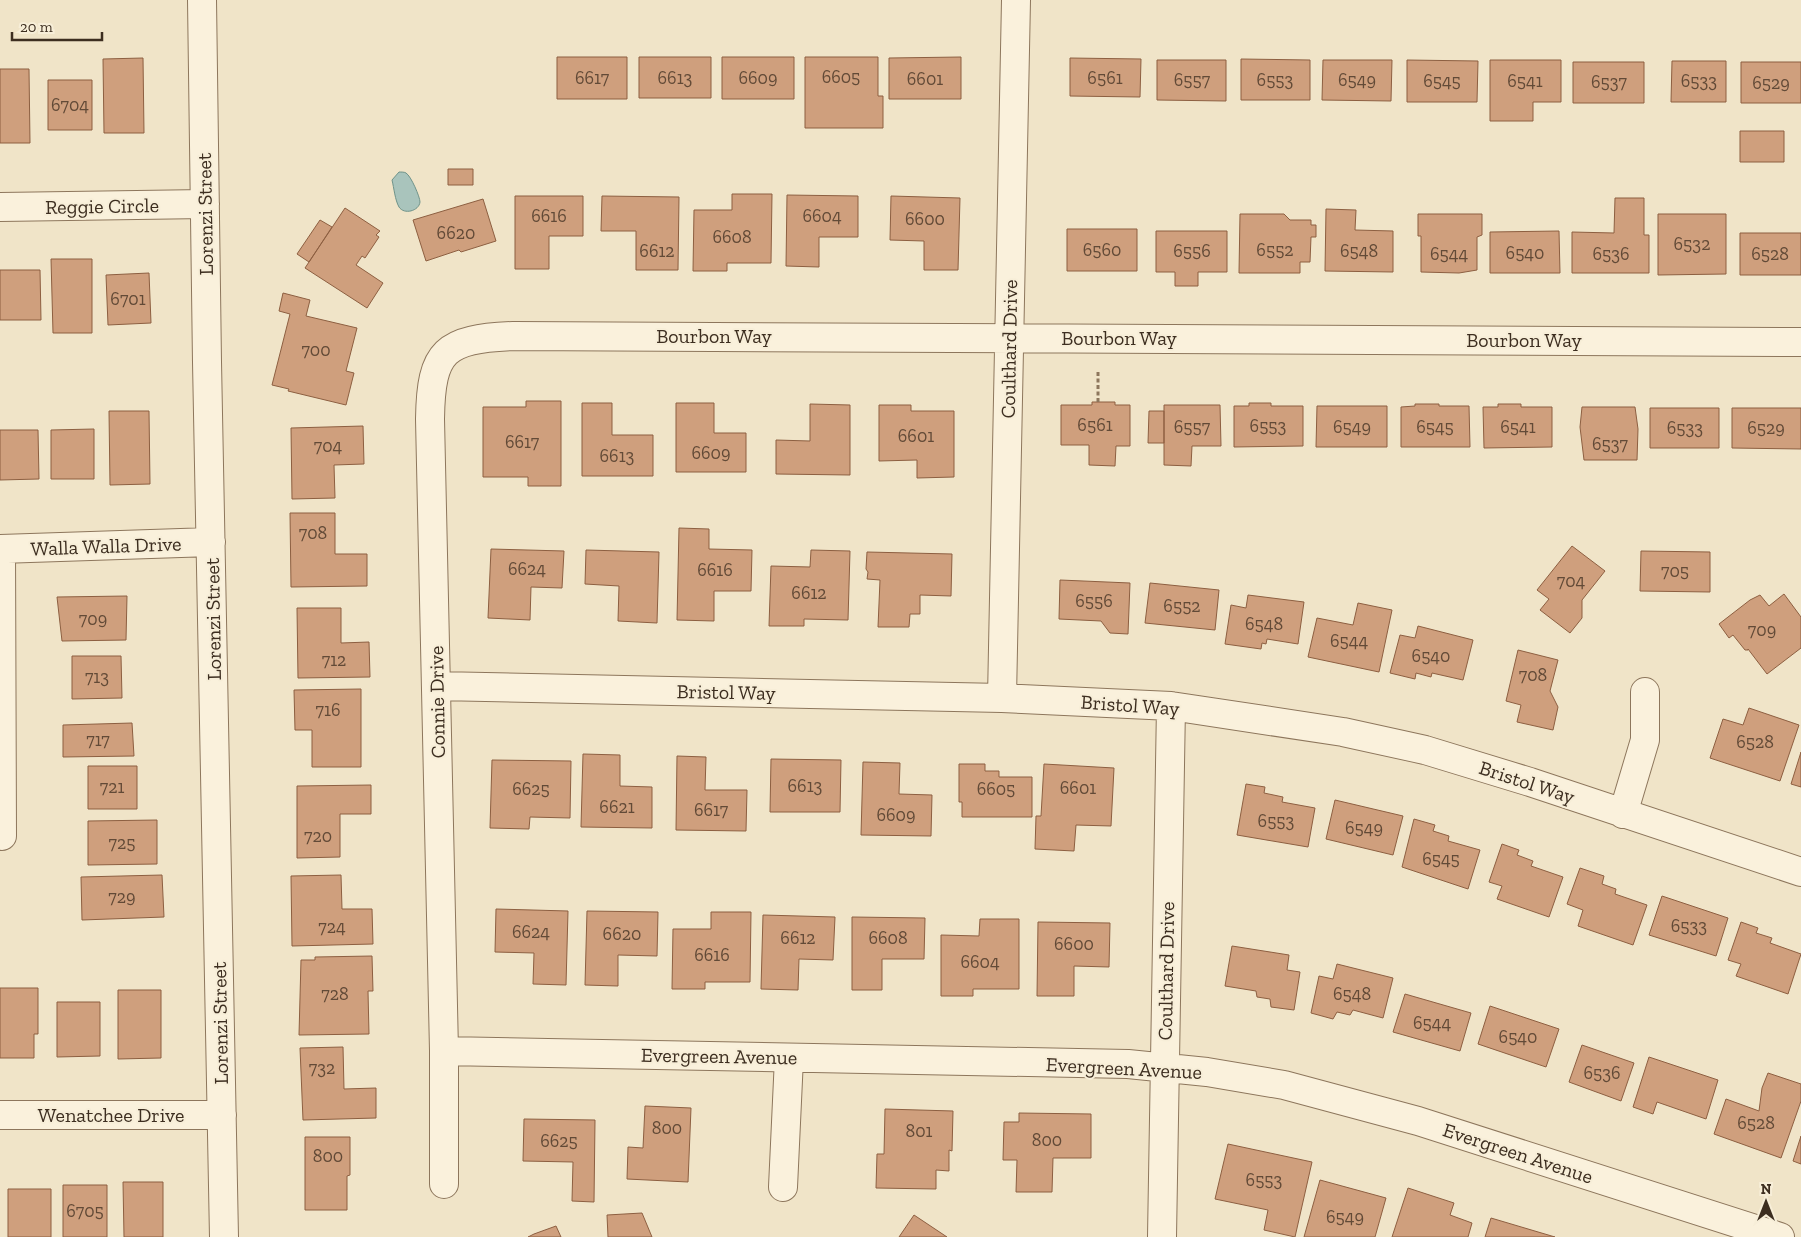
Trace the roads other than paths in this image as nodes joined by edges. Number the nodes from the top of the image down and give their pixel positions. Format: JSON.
{"nodes":[{"id":1,"x":202,"y":0,"type":"edge"},
{"id":2,"x":1016,"y":0,"type":"edge"},
{"id":3,"x":205,"y":204,"type":"junction"},
{"id":4,"x":0,"y":207,"type":"edge"},
{"id":5,"x":1009,"y":338,"type":"junction"},
{"id":6,"x":1801,"y":342,"type":"edge"},
{"id":7,"x":442,"y":355,"type":"joint"},
{"id":8,"x":211,"y":542,"type":"junction"},
{"id":9,"x":0,"y":549,"type":"edge"},
{"id":10,"x":437,"y":686,"type":"junction"},
{"id":11,"x":1645,"y":692,"type":"dead end"},
{"id":12,"x":1002,"y":698,"type":"junction"},
{"id":13,"x":1171,"y":706,"type":"junction"},
{"id":14,"x":1623,"y":814,"type":"junction"},
{"id":15,"x":2,"y":836,"type":"dead end"},
{"id":16,"x":1801,"y":872,"type":"edge"},
{"id":17,"x":444,"y":1051,"type":"junction"},
{"id":18,"x":789,"y":1058,"type":"junction"},
{"id":19,"x":1165,"y":1067,"type":"junction"},
{"id":20,"x":0,"y":1116,"type":"edge"},
{"id":21,"x":222,"y":1116,"type":"junction"},
{"id":22,"x":444,"y":1184,"type":"dead end"},
{"id":23,"x":782,"y":1187,"type":"dead end"},
{"id":24,"x":224,"y":1237,"type":"edge"},
{"id":25,"x":1162,"y":1237,"type":"edge"},
{"id":26,"x":1780,"y":1237,"type":"edge"}],
"edges":[{"from":1,"to":3,"type":"street","name":"Lorenzi Street"},
{"from":2,"to":5,"type":"street","name":"Coulthard Drive"},
{"from":3,"to":4,"type":"street","name":"Reggie Circle"},
{"from":3,"to":8,"type":"street","name":"Lorenzi Street"},
{"from":5,"to":6,"type":"street","name":"Bourbon Way"},
{"from":5,"to":7,"type":"street","name":"Bourbon Way"},
{"from":5,"to":12,"type":"street","name":"Coulthard Drive"},
{"from":7,"to":10,"type":"street","name":"Connie Drive"},
{"from":8,"to":9,"type":"street","name":"Walla Walla Drive"},
{"from":8,"to":21,"type":"street","name":"Lorenzi Street"},
{"from":9,"to":15,"type":"street"},
{"from":10,"to":12,"type":"street","name":"Bristol Way"},
{"from":10,"to":17,"type":"street","name":"Connie Drive"},
{"from":11,"to":14,"type":"street"},
{"from":12,"to":13,"type":"street","name":"Bristol Way"},
{"from":13,"to":14,"type":"street","name":"Bristol Way"},
{"from":13,"to":19,"type":"street","name":"Coulthard Drive"},
{"from":14,"to":16,"type":"street","name":"Bristol Way"},
{"from":17,"to":18,"type":"street","name":"Evergreen Avenue"},
{"from":17,"to":22,"type":"street","name":"Connie Drive"},
{"from":18,"to":19,"type":"street","name":"Evergreen Avenue"},
{"from":18,"to":23,"type":"street"},
{"from":19,"to":25,"type":"street","name":"Coulthard Drive"},
{"from":19,"to":26,"type":"street","name":"Evergreen Avenue"},
{"from":20,"to":21,"type":"street","name":"Wenatchee Drive"},
{"from":21,"to":24,"type":"street","name":"Lorenzi Street"}]}
